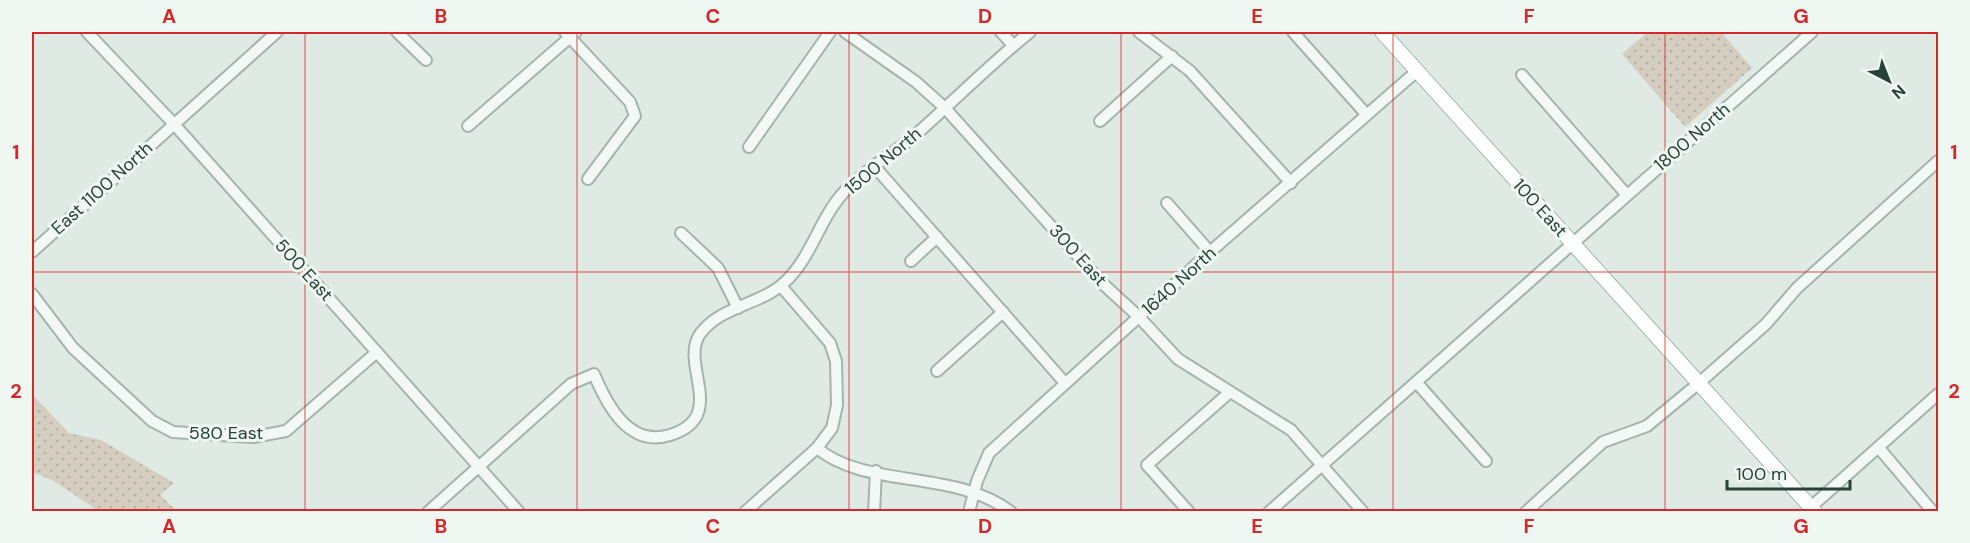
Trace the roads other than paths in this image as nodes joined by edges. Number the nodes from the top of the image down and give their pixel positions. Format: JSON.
{"nodes":[{"id":1,"x":87,"y":32,"type":"edge"},
{"id":2,"x":278,"y":32,"type":"edge"},
{"id":3,"x":397,"y":32,"type":"edge"},
{"id":4,"x":830,"y":32,"type":"edge"},
{"id":5,"x":845,"y":32,"type":"edge"},
{"id":6,"x":1000,"y":32,"type":"edge"},
{"id":7,"x":1030,"y":32,"type":"edge"},
{"id":8,"x":1139,"y":32,"type":"edge"},
{"id":9,"x":1293,"y":32,"type":"edge"},
{"id":10,"x":1382,"y":32,"type":"edge"},
{"id":11,"x":1812,"y":32,"type":"edge"},
{"id":12,"x":571,"y":33,"type":"edge"},
{"id":13,"x":1013,"y":45,"type":"junction"},
{"id":14,"x":1172,"y":56,"type":"junction"},
{"id":15,"x":426,"y":60,"type":"dead end"},
{"id":16,"x":1417,"y":71,"type":"junction"},
{"id":17,"x":1522,"y":75,"type":"dead end"},
{"id":18,"x":945,"y":108,"type":"junction"},
{"id":19,"x":1366,"y":114,"type":"junction"},
{"id":20,"x":1100,"y":121,"type":"dead end"},
{"id":21,"x":174,"y":123,"type":"junction"},
{"id":22,"x":468,"y":126,"type":"dead end"},
{"id":23,"x":749,"y":147,"type":"dead end"},
{"id":24,"x":1938,"y":161,"type":"edge"},
{"id":25,"x":875,"y":166,"type":"junction"},
{"id":26,"x":588,"y":179,"type":"dead end"},
{"id":27,"x":1291,"y":183,"type":"junction"},
{"id":28,"x":1626,"y":194,"type":"junction"},
{"id":29,"x":1167,"y":203,"type":"dead end"},
{"id":30,"x":681,"y":233,"type":"dead end"},
{"id":31,"x":937,"y":237,"type":"junction"},
{"id":32,"x":1572,"y":243,"type":"junction"},
{"id":33,"x":32,"y":252,"type":"edge"},
{"id":34,"x":1210,"y":252,"type":"junction"},
{"id":35,"x":911,"y":261,"type":"dead end"},
{"id":36,"x":781,"y":286,"type":"junction"},
{"id":37,"x":32,"y":294,"type":"edge"},
{"id":38,"x":738,"y":308,"type":"junction"},
{"id":39,"x":1003,"y":312,"type":"junction"},
{"id":40,"x":1139,"y":317,"type":"junction"},
{"id":41,"x":377,"y":352,"type":"junction"},
{"id":42,"x":937,"y":371,"type":"dead end"},
{"id":43,"x":1065,"y":383,"type":"junction"},
{"id":44,"x":1417,"y":383,"type":"junction"},
{"id":45,"x":1699,"y":384,"type":"junction"},
{"id":46,"x":1230,"y":392,"type":"junction"},
{"id":47,"x":1938,"y":393,"type":"edge"},
{"id":48,"x":817,"y":448,"type":"junction"},
{"id":49,"x":1879,"y":448,"type":"junction"},
{"id":50,"x":1485,"y":461,"type":"dead end"},
{"id":51,"x":1322,"y":466,"type":"junction"},
{"id":52,"x":478,"y":467,"type":"junction"},
{"id":53,"x":876,"y":471,"type":"junction"},
{"id":54,"x":975,"y":491,"type":"junction"},
{"id":55,"x":1813,"y":509,"type":"edge"},
{"id":56,"x":428,"y":512,"type":"edge"},
{"id":57,"x":519,"y":512,"type":"edge"},
{"id":58,"x":745,"y":512,"type":"edge"},
{"id":59,"x":874,"y":512,"type":"edge"},
{"id":60,"x":969,"y":512,"type":"edge"},
{"id":61,"x":1011,"y":512,"type":"edge"},
{"id":62,"x":1189,"y":512,"type":"edge"},
{"id":63,"x":1269,"y":512,"type":"edge"},
{"id":64,"x":1363,"y":512,"type":"edge"},
{"id":65,"x":1526,"y":512,"type":"edge"},
{"id":66,"x":1933,"y":512,"type":"edge"}],
"edges":[{"from":1,"to":21,"type":"street","name":"500 East"},
{"from":2,"to":21,"type":"street","name":"East 1100 North"},
{"from":3,"to":15,"type":"street"},
{"from":4,"to":23,"type":"street"},
{"from":5,"to":18,"type":"street","name":"300 East"},
{"from":6,"to":13,"type":"street"},
{"from":7,"to":13,"type":"street","name":"1500 North"},
{"from":8,"to":14,"type":"street"},
{"from":9,"to":19,"type":"street"},
{"from":10,"to":16,"type":"main road","name":"100 East"},
{"from":11,"to":28,"type":"street","name":"1800 North"},
{"from":12,"to":22,"type":"street"},
{"from":12,"to":26,"type":"street"},
{"from":13,"to":18,"type":"street","name":"1500 North"},
{"from":14,"to":20,"type":"street"},
{"from":14,"to":27,"type":"street"},
{"from":16,"to":19,"type":"street","name":"1640 North"},
{"from":16,"to":32,"type":"main road","name":"100 East"},
{"from":17,"to":28,"type":"street"},
{"from":18,"to":25,"type":"street","name":"1500 North"},
{"from":18,"to":40,"type":"street","name":"300 East"},
{"from":19,"to":27,"type":"street","name":"1640 North"},
{"from":21,"to":33,"type":"street","name":"East 1100 North"},
{"from":21,"to":41,"type":"street","name":"500 East"},
{"from":24,"to":45,"type":"street"},
{"from":25,"to":31,"type":"street"},
{"from":25,"to":36,"type":"street","name":"1500 North"},
{"from":27,"to":34,"type":"street","name":"1640 North"},
{"from":28,"to":32,"type":"street","name":"1800 North"},
{"from":29,"to":34,"type":"street"},
{"from":30,"to":38,"type":"street"},
{"from":31,"to":35,"type":"street"},
{"from":31,"to":39,"type":"street"},
{"from":32,"to":44,"type":"street","name":"1800 North"},
{"from":32,"to":45,"type":"main road","name":"100 East"},
{"from":34,"to":40,"type":"street","name":"1640 North"},
{"from":36,"to":38,"type":"street","name":"1500 North"},
{"from":36,"to":48,"type":"street"},
{"from":37,"to":41,"type":"street","name":"580 East"},
{"from":38,"to":52,"type":"street","name":"1500 North"},
{"from":39,"to":42,"type":"street"},
{"from":39,"to":43,"type":"street"},
{"from":40,"to":43,"type":"street","name":"1640 North"},
{"from":40,"to":46,"type":"street","name":"300 East"},
{"from":41,"to":52,"type":"street","name":"500 East"},
{"from":43,"to":54,"type":"street","name":"1640 North"},
{"from":44,"to":50,"type":"street"},
{"from":44,"to":51,"type":"street","name":"1800 North"},
{"from":45,"to":55,"type":"main road","name":"100 East"},
{"from":45,"to":65,"type":"street"},
{"from":46,"to":51,"type":"street","name":"300 East"},
{"from":46,"to":62,"type":"street"},
{"from":47,"to":49,"type":"street"},
{"from":48,"to":53,"type":"street"},
{"from":48,"to":58,"type":"street"},
{"from":49,"to":55,"type":"street"},
{"from":49,"to":66,"type":"street"},
{"from":51,"to":63,"type":"street","name":"1800 North"},
{"from":51,"to":64,"type":"street","name":"300 East"},
{"from":52,"to":56,"type":"street"},
{"from":52,"to":57,"type":"street","name":"500 East"},
{"from":53,"to":54,"type":"street"},
{"from":53,"to":59,"type":"street"},
{"from":54,"to":60,"type":"street","name":"1640 North"},
{"from":54,"to":61,"type":"street"}]}
